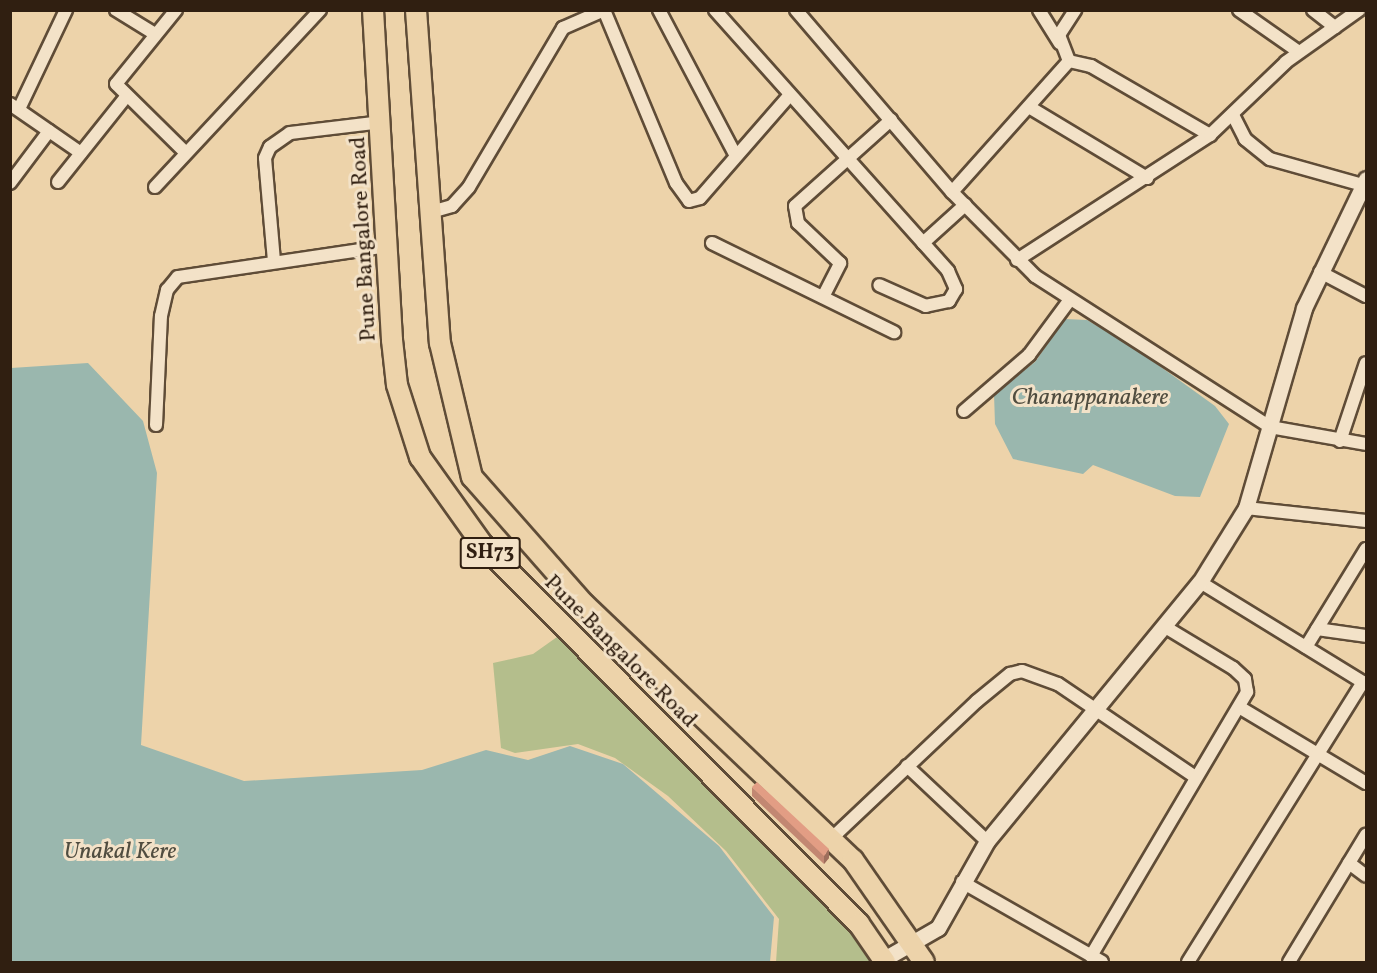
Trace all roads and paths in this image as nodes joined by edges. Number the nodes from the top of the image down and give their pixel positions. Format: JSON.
{"nodes":[{"id":1,"x":66,"y":10,"type":"edge"},
{"id":2,"x":116,"y":10,"type":"edge"},
{"id":3,"x":176,"y":10,"type":"edge"},
{"id":4,"x":320,"y":10,"type":"edge"},
{"id":5,"x":373,"y":10,"type":"edge"},
{"id":6,"x":416,"y":10,"type":"edge"},
{"id":7,"x":604,"y":10,"type":"edge"},
{"id":8,"x":659,"y":10,"type":"edge"},
{"id":9,"x":715,"y":10,"type":"edge"},
{"id":10,"x":796,"y":10,"type":"edge"},
{"id":11,"x":1039,"y":10,"type":"edge"},
{"id":12,"x":1075,"y":10,"type":"edge"},
{"id":13,"x":1239,"y":10,"type":"edge"},
{"id":14,"x":1313,"y":10,"type":"edge"},
{"id":15,"x":1359,"y":10,"type":"edge"},
{"id":16,"x":1335,"y":27,"type":"junction"},
{"id":17,"x":156,"y":34,"type":"junction"},
{"id":18,"x":1060,"y":44,"type":"junction"},
{"id":19,"x":1299,"y":52,"type":"junction"},
{"id":20,"x":1068,"y":61,"type":"junction"},
{"id":21,"x":789,"y":96,"type":"junction"},
{"id":22,"x":125,"y":98,"type":"junction"},
{"id":23,"x":15,"y":107,"type":"edge"},
{"id":24,"x":1029,"y":107,"type":"junction"},
{"id":25,"x":1234,"y":117,"type":"junction"},
{"id":26,"x":891,"y":120,"type":"junction"},
{"id":27,"x":382,"y":122,"type":"junction"},
{"id":28,"x":49,"y":131,"type":"junction"},
{"id":29,"x":1210,"y":135,"type":"junction"},
{"id":30,"x":184,"y":151,"type":"junction"},
{"id":31,"x":81,"y":153,"type":"junction"},
{"id":32,"x":736,"y":156,"type":"junction"},
{"id":33,"x":847,"y":158,"type":"junction"},
{"id":34,"x":1147,"y":178,"type":"junction"},
{"id":35,"x":58,"y":182,"type":"dead end"},
{"id":36,"x":10,"y":183,"type":"edge"},
{"id":37,"x":1366,"y":183,"type":"edge"},
{"id":38,"x":155,"y":187,"type":"dead end"},
{"id":39,"x":952,"y":192,"type":"junction"},
{"id":40,"x":964,"y":205,"type":"junction"},
{"id":41,"x":432,"y":213,"type":"junction"},
{"id":42,"x":712,"y":243,"type":"dead end"},
{"id":43,"x":923,"y":243,"type":"junction"},
{"id":44,"x":387,"y":246,"type":"junction"},
{"id":45,"x":1017,"y":260,"type":"junction"},
{"id":46,"x":274,"y":261,"type":"junction"},
{"id":47,"x":1320,"y":272,"type":"junction"},
{"id":48,"x":879,"y":285,"type":"dead end"},
{"id":49,"x":1366,"y":296,"type":"edge"},
{"id":50,"x":823,"y":297,"type":"junction"},
{"id":51,"x":1069,"y":301,"type":"junction"},
{"id":52,"x":894,"y":332,"type":"dead end"},
{"id":53,"x":1365,"y":370,"type":"edge"},
{"id":54,"x":964,"y":411,"type":"dead end"},
{"id":55,"x":156,"y":425,"type":"dead end"},
{"id":56,"x":1270,"y":427,"type":"junction"},
{"id":57,"x":1340,"y":441,"type":"junction"},
{"id":58,"x":1366,"y":444,"type":"edge"},
{"id":59,"x":1246,"y":508,"type":"junction"},
{"id":60,"x":1366,"y":521,"type":"edge"},
{"id":61,"x":1366,"y":549,"type":"edge"},
{"id":62,"x":1200,"y":582,"type":"junction"},
{"id":63,"x":1167,"y":628,"type":"junction"},
{"id":64,"x":1317,"y":629,"type":"junction"},
{"id":65,"x":1366,"y":636,"type":"edge"},
{"id":66,"x":1306,"y":646,"type":"junction"},
{"id":67,"x":1365,"y":683,"type":"edge"},
{"id":68,"x":1239,"y":707,"type":"junction"},
{"id":69,"x":1094,"y":710,"type":"junction"},
{"id":70,"x":1318,"y":754,"type":"junction"},
{"id":71,"x":907,"y":766,"type":"junction"},
{"id":72,"x":1194,"y":776,"type":"junction"},
{"id":73,"x":1366,"y":783,"type":"edge"},
{"id":74,"x":1366,"y":835,"type":"edge"},
{"id":75,"x":832,"y":838,"type":"junction"},
{"id":76,"x":987,"y":841,"type":"junction"},
{"id":77,"x":1349,"y":864,"type":"junction"},
{"id":78,"x":1366,"y":876,"type":"edge"},
{"id":79,"x":962,"y":882,"type":"junction"},
{"id":80,"x":915,"y":944,"type":"junction"},
{"id":81,"x":1097,"y":959,"type":"edge"},
{"id":82,"x":884,"y":961,"type":"edge"},
{"id":83,"x":924,"y":963,"type":"edge"},
{"id":84,"x":1188,"y":963,"type":"edge"},
{"id":85,"x":1288,"y":963,"type":"edge"}],
"edges":[{"from":1,"to":23,"type":"street"},
{"from":2,"to":17,"type":"street"},
{"from":3,"to":17,"type":"street"},
{"from":4,"to":30,"type":"street"},
{"from":5,"to":27,"type":"main road","name":"Pune Bangalore Road","number":"SH73"},
{"from":6,"to":41,"type":"main road","name":"Pune Bangalore Road","number":"SH73"},
{"from":7,"to":32,"type":"street"},
{"from":7,"to":41,"type":"street"},
{"from":8,"to":32,"type":"street"},
{"from":9,"to":21,"type":"street"},
{"from":10,"to":26,"type":"street"},
{"from":11,"to":18,"type":"street"},
{"from":12,"to":18,"type":"street"},
{"from":13,"to":19,"type":"street"},
{"from":14,"to":16,"type":"street"},
{"from":15,"to":16,"type":"street"},
{"from":16,"to":19,"type":"street"},
{"from":17,"to":22,"type":"street"},
{"from":18,"to":20,"type":"street"},
{"from":19,"to":25,"type":"street"},
{"from":20,"to":24,"type":"street"},
{"from":20,"to":29,"type":"street"},
{"from":21,"to":32,"type":"street"},
{"from":21,"to":33,"type":"street"},
{"from":22,"to":30,"type":"street"},
{"from":22,"to":31,"type":"street"},
{"from":23,"to":28,"type":"street"},
{"from":24,"to":34,"type":"street"},
{"from":24,"to":39,"type":"street"},
{"from":25,"to":29,"type":"street"},
{"from":25,"to":37,"type":"street"},
{"from":26,"to":33,"type":"street"},
{"from":26,"to":39,"type":"street"},
{"from":27,"to":44,"type":"main road","name":"Pune Bangalore Road","number":"SH73"},
{"from":27,"to":46,"type":"street"},
{"from":28,"to":31,"type":"street"},
{"from":28,"to":36,"type":"street"},
{"from":29,"to":34,"type":"street"},
{"from":30,"to":38,"type":"street"},
{"from":31,"to":35,"type":"street"},
{"from":33,"to":43,"type":"street"},
{"from":33,"to":50,"type":"street"},
{"from":34,"to":45,"type":"street"},
{"from":37,"to":47,"type":"street"},
{"from":39,"to":40,"type":"street"},
{"from":40,"to":43,"type":"street"},
{"from":40,"to":45,"type":"street"},
{"from":41,"to":75,"type":"main road","name":"Pune Bangalore Road","number":"SH73"},
{"from":42,"to":50,"type":"street"},
{"from":43,"to":48,"type":"street"},
{"from":44,"to":46,"type":"street"},
{"from":44,"to":82,"type":"main road","name":"Pune Bangalore Road","number":"SH73"},
{"from":45,"to":51,"type":"street"},
{"from":46,"to":55,"type":"street"},
{"from":47,"to":49,"type":"street"},
{"from":47,"to":56,"type":"street"},
{"from":50,"to":52,"type":"street"},
{"from":51,"to":54,"type":"street"},
{"from":51,"to":56,"type":"street"},
{"from":53,"to":57,"type":"street"},
{"from":56,"to":57,"type":"street"},
{"from":56,"to":59,"type":"street"},
{"from":57,"to":58,"type":"street"},
{"from":59,"to":60,"type":"street"},
{"from":59,"to":62,"type":"street"},
{"from":61,"to":64,"type":"street"},
{"from":62,"to":63,"type":"street"},
{"from":62,"to":66,"type":"street"},
{"from":63,"to":68,"type":"street"},
{"from":63,"to":69,"type":"street"},
{"from":64,"to":65,"type":"street"},
{"from":64,"to":66,"type":"street"},
{"from":66,"to":67,"type":"street"},
{"from":67,"to":70,"type":"street"},
{"from":68,"to":70,"type":"street"},
{"from":68,"to":72,"type":"street"},
{"from":69,"to":71,"type":"street"},
{"from":69,"to":72,"type":"street"},
{"from":69,"to":76,"type":"street"},
{"from":70,"to":73,"type":"street"},
{"from":70,"to":84,"type":"street"},
{"from":71,"to":75,"type":"street"},
{"from":71,"to":76,"type":"street"},
{"from":72,"to":81,"type":"street"},
{"from":74,"to":77,"type":"street"},
{"from":75,"to":80,"type":"main road","name":"Pune Bangalore Road","number":"SH73"},
{"from":76,"to":79,"type":"street"},
{"from":77,"to":78,"type":"street"},
{"from":77,"to":85,"type":"street"},
{"from":79,"to":80,"type":"street"},
{"from":79,"to":81,"type":"street"},
{"from":80,"to":82,"type":"street"},
{"from":80,"to":83,"type":"main road","name":"Pune Bangalore Road","number":"SH73"}]}
